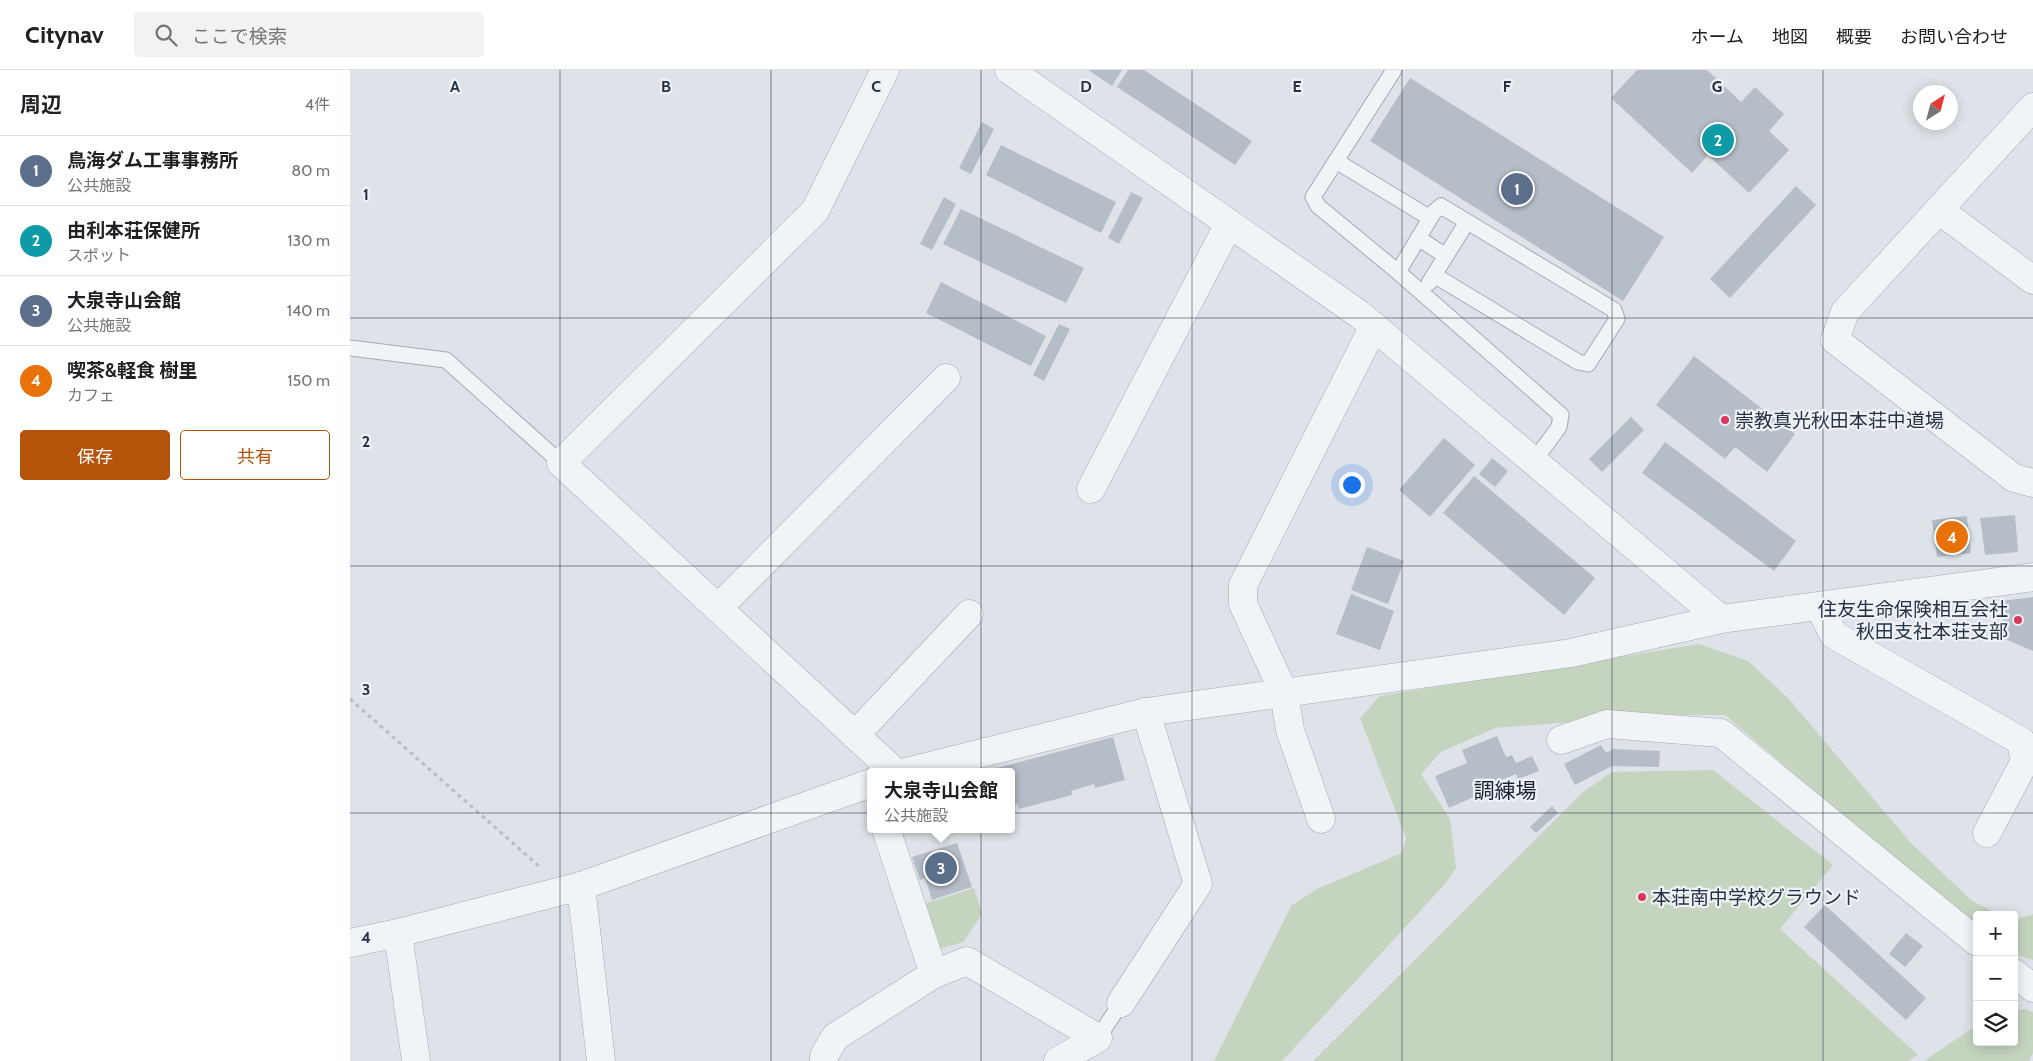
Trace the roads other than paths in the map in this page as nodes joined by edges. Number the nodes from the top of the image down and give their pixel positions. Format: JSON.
{"nodes":[{"id":1,"x":884,"y":70,"type":"edge"},
{"id":2,"x":1009,"y":70,"type":"edge"},
{"id":3,"x":1394,"y":70,"type":"edge"},
{"id":4,"x":2033,"y":107,"type":"edge"},
{"id":5,"x":1336,"y":161,"type":"junction"},
{"id":6,"x":1939,"y":210,"type":"junction"},
{"id":7,"x":1430,"y":218,"type":"junction"},
{"id":8,"x":1467,"y":222,"type":"junction"},
{"id":9,"x":1229,"y":224,"type":"junction"},
{"id":10,"x":1418,"y":238,"type":"junction"},
{"id":11,"x":1446,"y":256,"type":"junction"},
{"id":12,"x":1398,"y":272,"type":"junction"},
{"id":13,"x":1434,"y":275,"type":"junction"},
{"id":14,"x":2033,"y":280,"type":"edge"},
{"id":15,"x":1423,"y":292,"type":"junction"},
{"id":16,"x":1374,"y":326,"type":"junction"},
{"id":17,"x":350,"y":348,"type":"edge"},
{"id":18,"x":946,"y":378,"type":"dead end"},
{"id":19,"x":1534,"y":461,"type":"junction"},
{"id":20,"x":561,"y":463,"type":"junction"},
{"id":21,"x":2033,"y":483,"type":"edge"},
{"id":22,"x":1090,"y":489,"type":"dead end"},
{"id":23,"x":2033,"y":577,"type":"edge"},
{"id":24,"x":1819,"y":606,"type":"junction"},
{"id":25,"x":718,"y":608,"type":"junction"},
{"id":26,"x":969,"y":614,"type":"dead end"},
{"id":27,"x":1721,"y":619,"type":"junction"},
{"id":28,"x":1284,"y":693,"type":"junction"},
{"id":29,"x":1146,"y":712,"type":"junction"},
{"id":30,"x":855,"y":735,"type":"junction"},
{"id":31,"x":1561,"y":740,"type":"dead end"},
{"id":32,"x":892,"y":768,"type":"edge"},
{"id":33,"x":922,"y":768,"type":"edge"},
{"id":34,"x":867,"y":784,"type":"edge"},
{"id":35,"x":1321,"y":819,"type":"dead end"},
{"id":36,"x":887,"y":833,"type":"edge"},
{"id":37,"x":1987,"y":833,"type":"dead end"},
{"id":38,"x":573,"y":888,"type":"junction"},
{"id":39,"x":398,"y":933,"type":"junction"},
{"id":40,"x":1973,"y":939,"type":"edge"},
{"id":41,"x":350,"y":943,"type":"edge"},
{"id":42,"x":934,"y":974,"type":"junction"},
{"id":43,"x":2018,"y":976,"type":"edge"},
{"id":44,"x":2033,"y":988,"type":"edge"},
{"id":45,"x":1121,"y":1003,"type":"joint"},
{"id":46,"x":1098,"y":1038,"type":"junction"},
{"id":47,"x":416,"y":1061,"type":"edge"},
{"id":48,"x":601,"y":1061,"type":"edge"},
{"id":49,"x":824,"y":1061,"type":"edge"},
{"id":50,"x":1058,"y":1061,"type":"edge"}],
"edges":[{"from":1,"to":20,"type":"street"},
{"from":2,"to":9,"type":"street"},
{"from":3,"to":5,"type":"lane"},
{"from":4,"to":6,"type":"street"},
{"from":5,"to":7,"type":"lane"},
{"from":5,"to":12,"type":"lane"},
{"from":6,"to":14,"type":"street"},
{"from":6,"to":21,"type":"street"},
{"from":7,"to":8,"type":"lane"},
{"from":7,"to":10,"type":"lane"},
{"from":8,"to":11,"type":"lane"},
{"from":8,"to":13,"type":"lane"},
{"from":9,"to":16,"type":"street"},
{"from":9,"to":22,"type":"street"},
{"from":10,"to":11,"type":"lane"},
{"from":10,"to":12,"type":"lane"},
{"from":11,"to":13,"type":"lane"},
{"from":12,"to":15,"type":"lane"},
{"from":13,"to":15,"type":"lane"},
{"from":15,"to":19,"type":"lane"},
{"from":16,"to":19,"type":"street"},
{"from":16,"to":28,"type":"street"},
{"from":17,"to":20,"type":"lane"},
{"from":18,"to":25,"type":"street"},
{"from":19,"to":27,"type":"street"},
{"from":20,"to":25,"type":"street"},
{"from":23,"to":24,"type":"street"},
{"from":24,"to":27,"type":"street"},
{"from":24,"to":37,"type":"street"},
{"from":25,"to":30,"type":"street"},
{"from":26,"to":30,"type":"street"},
{"from":27,"to":28,"type":"street"},
{"from":28,"to":29,"type":"street"},
{"from":28,"to":35,"type":"street"},
{"from":29,"to":33,"type":"street"},
{"from":29,"to":45,"type":"street"},
{"from":30,"to":32,"type":"street"},
{"from":31,"to":40,"type":"street"},
{"from":34,"to":38,"type":"street"},
{"from":36,"to":42,"type":"street"},
{"from":38,"to":39,"type":"street"},
{"from":38,"to":48,"type":"street"},
{"from":39,"to":41,"type":"street"},
{"from":39,"to":47,"type":"street"},
{"from":42,"to":46,"type":"street"},
{"from":42,"to":49,"type":"street"},
{"from":43,"to":44,"type":"street"},
{"from":45,"to":46,"type":"lane"},
{"from":46,"to":50,"type":"street"}]}
